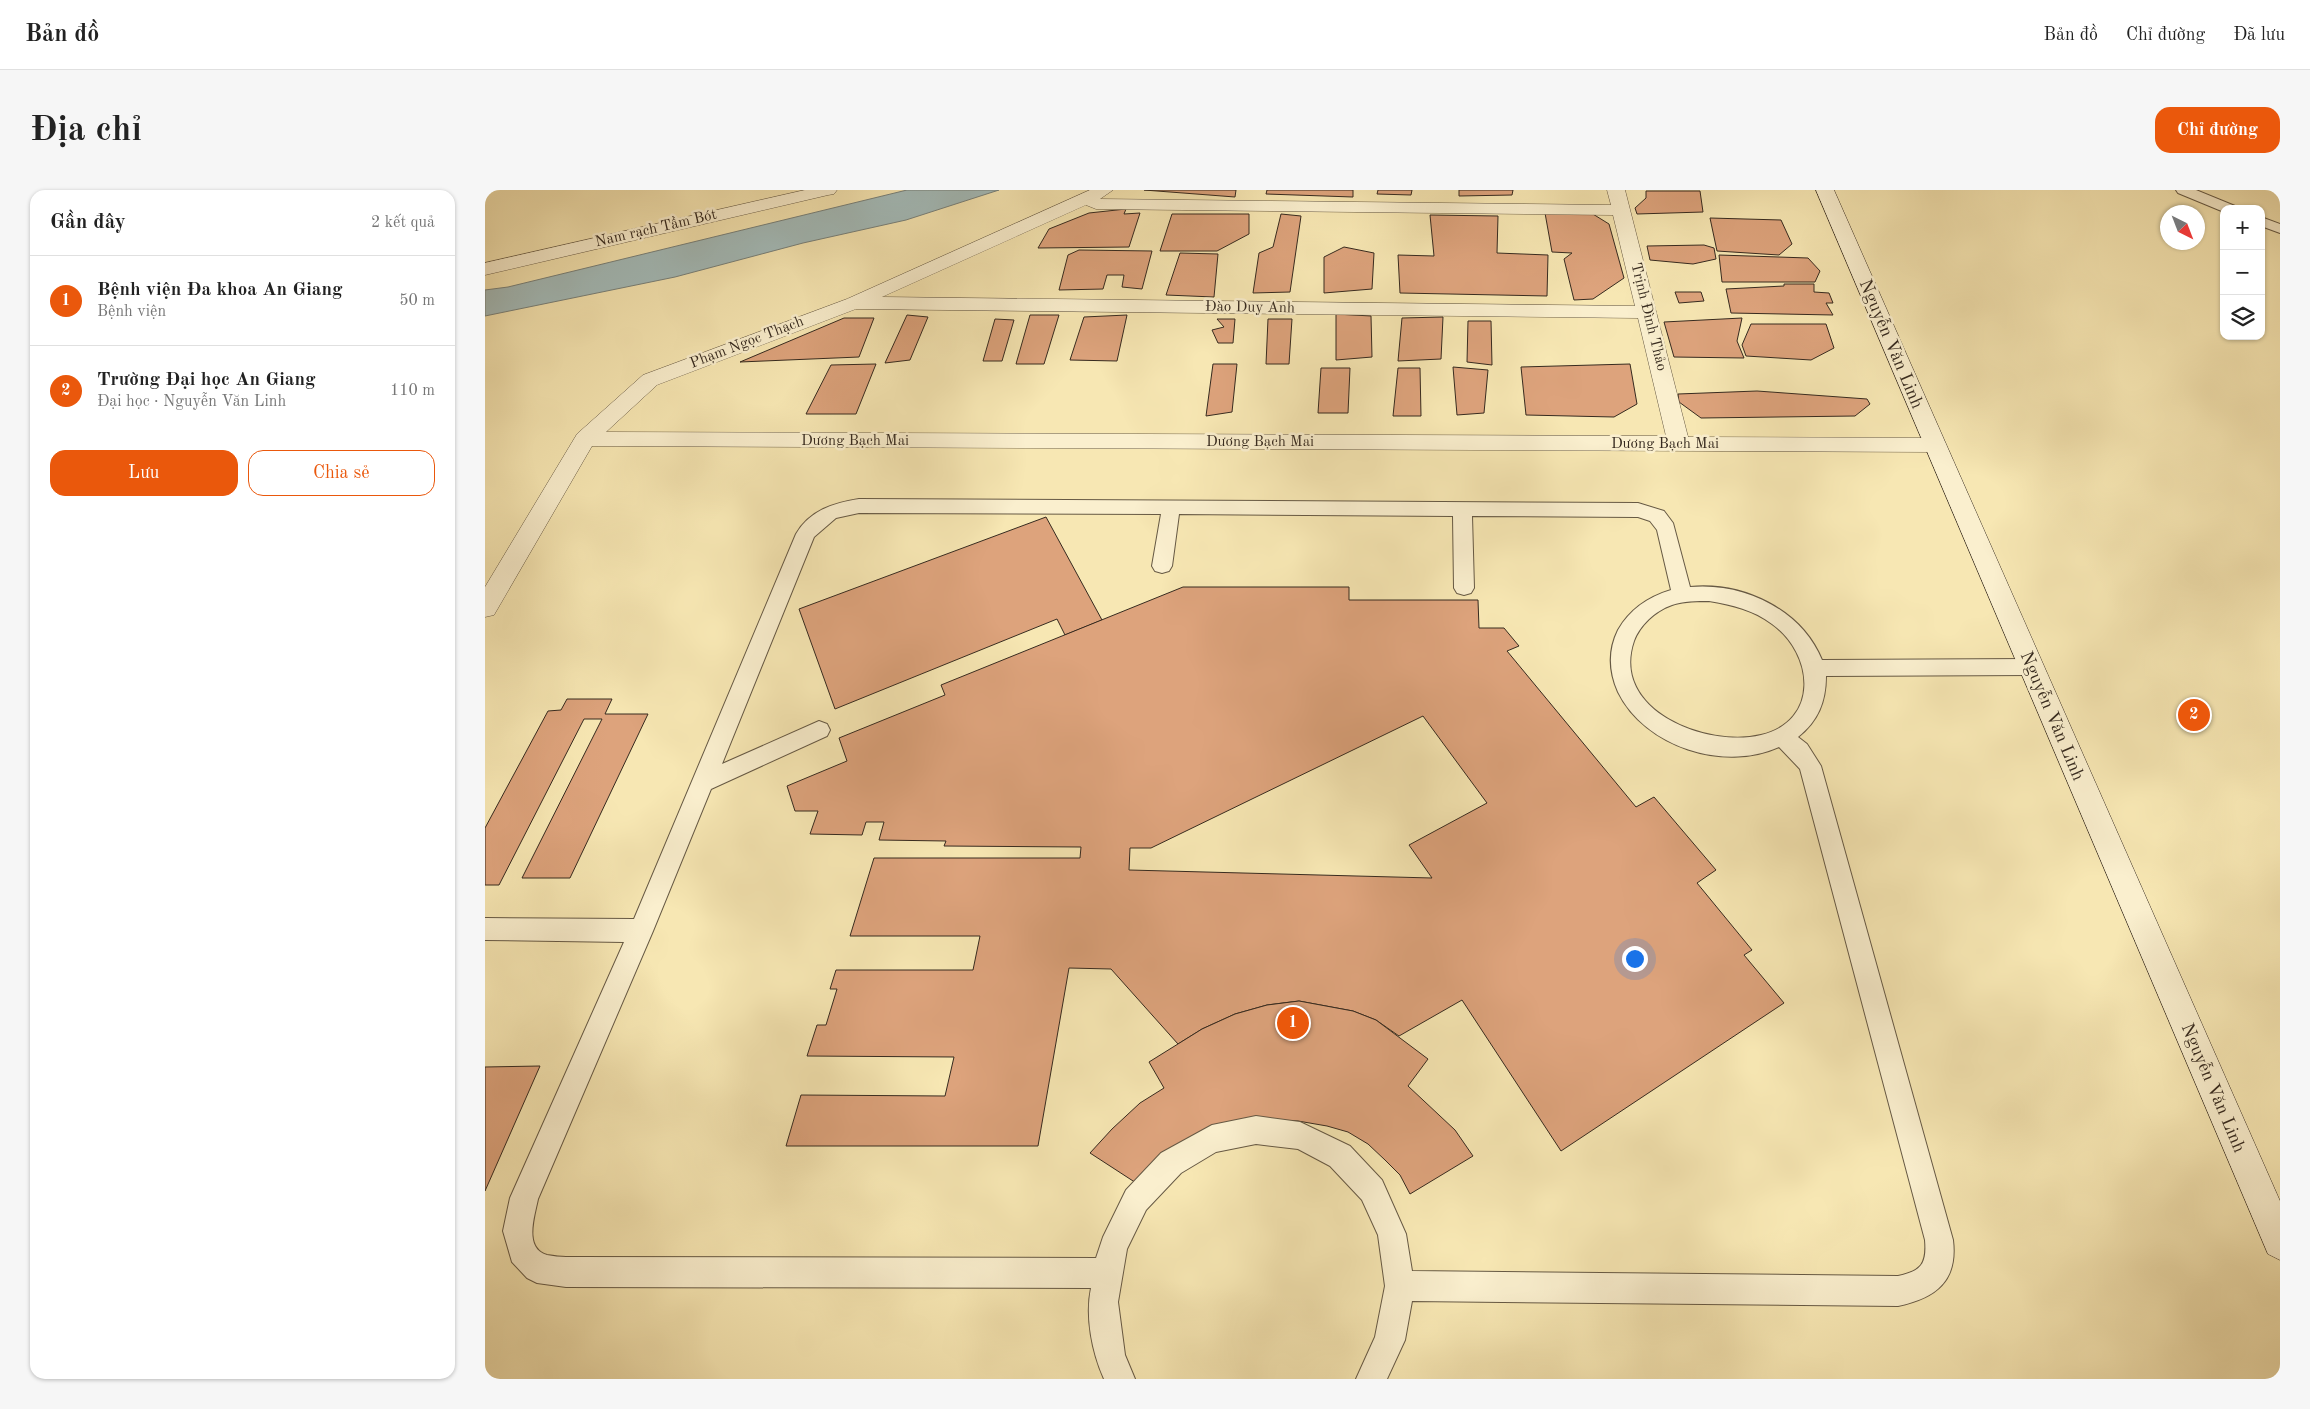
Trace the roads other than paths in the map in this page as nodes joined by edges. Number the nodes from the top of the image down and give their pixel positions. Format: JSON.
{"nodes":[{"id":1,"x":828,"y":190,"type":"edge"},
{"id":2,"x":1616,"y":190,"type":"edge"},
{"id":3,"x":1825,"y":190,"type":"edge"},
{"id":4,"x":2183,"y":190,"type":"edge"},
{"id":5,"x":1095,"y":194,"type":"edge"},
{"id":6,"x":2220,"y":205,"type":"edge"},
{"id":7,"x":1621,"y":210,"type":"junction"},
{"id":8,"x":2265,"y":223,"type":"edge"},
{"id":9,"x":2280,"y":229,"type":"edge"},
{"id":10,"x":485,"y":269,"type":"edge"},
{"id":11,"x":854,"y":303,"type":"junction"},
{"id":12,"x":1646,"y":312,"type":"junction"},
{"id":13,"x":585,"y":439,"type":"junction"},
{"id":14,"x":1679,"y":444,"type":"junction"},
{"id":15,"x":1934,"y":445,"type":"junction"},
{"id":16,"x":1171,"y":507,"type":"junction"},
{"id":17,"x":1462,"y":508,"type":"junction"},
{"id":18,"x":1163,"y":566,"type":"dead end"},
{"id":19,"x":1464,"y":588,"type":"dead end"},
{"id":20,"x":1682,"y":595,"type":"junction"},
{"id":21,"x":485,"y":608,"type":"edge"},
{"id":22,"x":2031,"y":667,"type":"junction"},
{"id":23,"x":1815,"y":668,"type":"junction"},
{"id":24,"x":819,"y":730,"type":"dead end"},
{"id":25,"x":1783,"y":737,"type":"junction"},
{"id":26,"x":704,"y":782,"type":"junction"},
{"id":27,"x":485,"y":929,"type":"edge"},
{"id":28,"x":641,"y":931,"type":"junction"},
{"id":29,"x":2280,"y":1242,"type":"edge"},
{"id":30,"x":1108,"y":1273,"type":"junction"},
{"id":31,"x":1400,"y":1286,"type":"junction"},
{"id":32,"x":1120,"y":1379,"type":"edge"},
{"id":33,"x":1371,"y":1379,"type":"edge"}],
"edges":[{"from":1,"to":10,"type":"street","name":"Nam rạch Tầm Bót"},
{"from":2,"to":7,"type":"street","name":"Trịnh Đình Thảo"},
{"from":3,"to":15,"type":"street","name":"Nguyễn Văn Linh"},
{"from":4,"to":6,"type":"lane"},
{"from":5,"to":7,"type":"street"},
{"from":5,"to":11,"type":"street","name":"Phạm Ngọc Thạch"},
{"from":7,"to":12,"type":"street","name":"Trịnh Đình Thảo"},
{"from":8,"to":9,"type":"lane"},
{"from":11,"to":12,"type":"street","name":"Đào Duy Anh"},
{"from":11,"to":13,"type":"street","name":"Phạm Ngọc Thạch"},
{"from":12,"to":14,"type":"street","name":"Trịnh Đình Thảo"},
{"from":13,"to":14,"type":"street","name":"Dương Bạch Mai"},
{"from":13,"to":21,"type":"street","name":"Phạm Ngọc Thạch"},
{"from":14,"to":15,"type":"street","name":"Dương Bạch Mai"},
{"from":15,"to":22,"type":"street","name":"Nguyễn Văn Linh"},
{"from":16,"to":17,"type":"lane"},
{"from":16,"to":18,"type":"lane"},
{"from":16,"to":26,"type":"lane"},
{"from":17,"to":19,"type":"lane"},
{"from":17,"to":20,"type":"lane"},
{"from":20,"to":23,"type":"lane"},
{"from":20,"to":25,"type":"lane"},
{"from":22,"to":23,"type":"lane"},
{"from":22,"to":29,"type":"street","name":"Nguyễn Văn Linh"},
{"from":23,"to":25,"type":"lane"},
{"from":24,"to":26,"type":"lane"},
{"from":25,"to":31,"type":"lane"},
{"from":26,"to":28,"type":"lane"},
{"from":27,"to":28,"type":"lane"},
{"from":28,"to":30,"type":"lane"},
{"from":30,"to":31,"type":"lane"},
{"from":30,"to":32,"type":"lane"},
{"from":31,"to":33,"type":"lane"}]}
